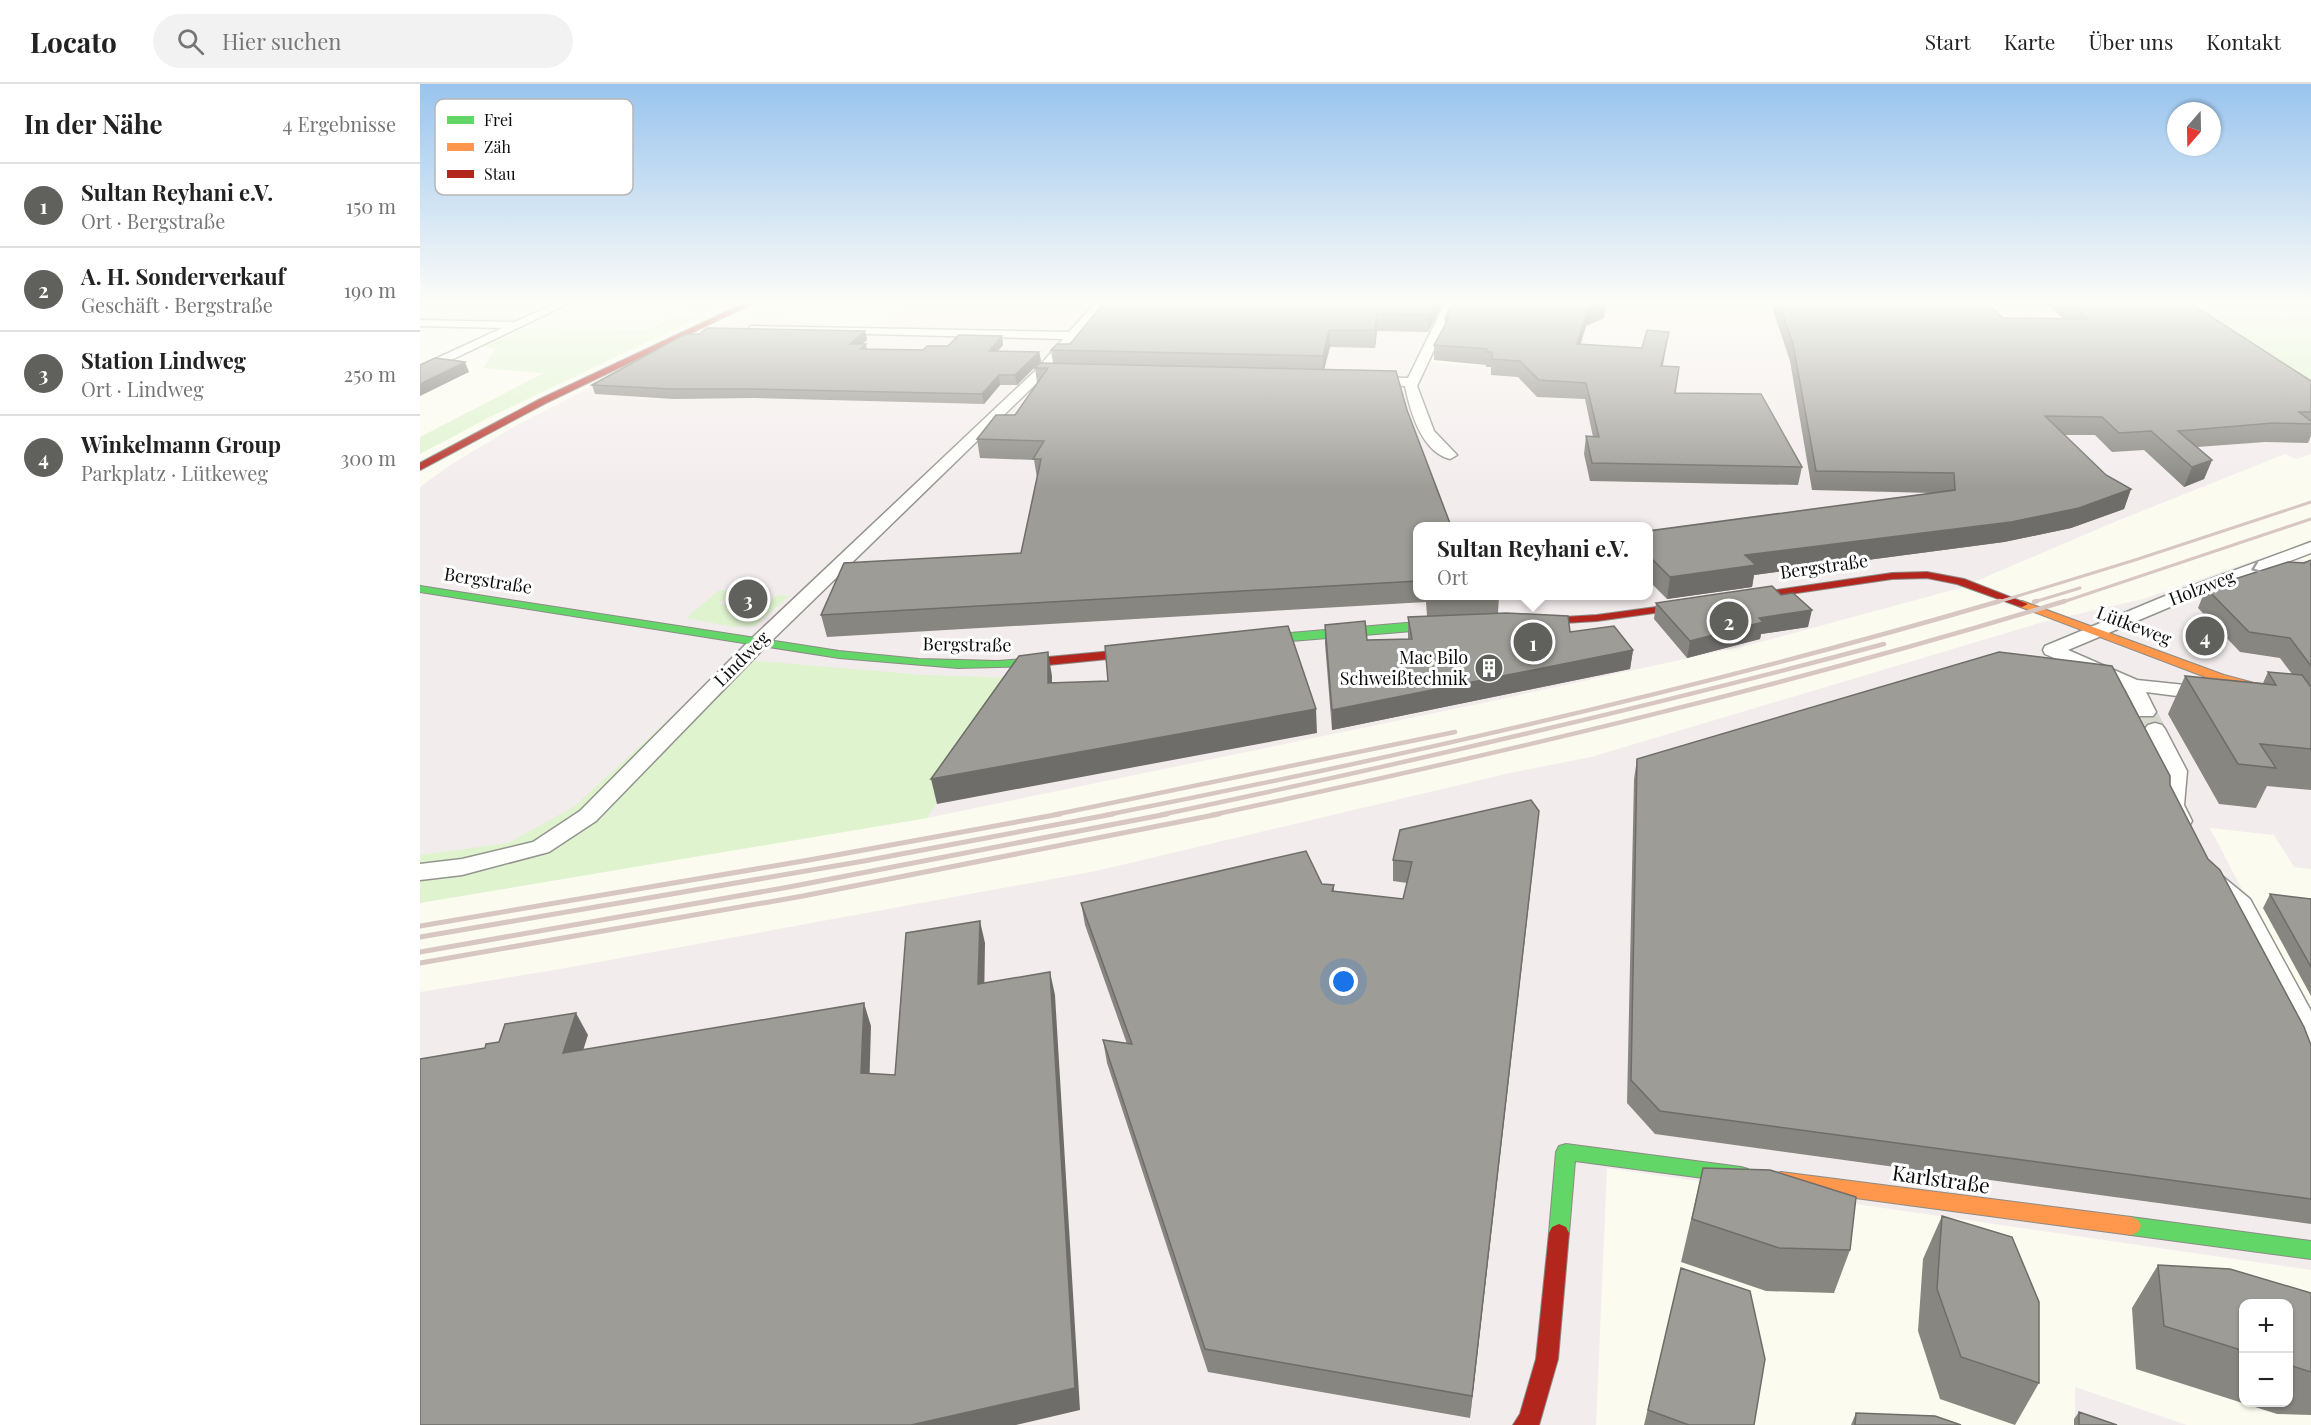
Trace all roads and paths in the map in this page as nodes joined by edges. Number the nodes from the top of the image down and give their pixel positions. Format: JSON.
{"nodes":[{"id":1,"x":436,"y":364,"type":"edge"},
{"id":2,"x":621,"y":364,"type":"edge"},
{"id":3,"x":1053,"y":364,"type":"edge"},
{"id":4,"x":1421,"y":364,"type":"edge"},
{"id":5,"x":420,"y":371,"type":"edge"},
{"id":6,"x":1354,"y":380,"type":"edge"},
{"id":7,"x":1413,"y":381,"type":"junction"},
{"id":8,"x":1450,"y":455,"type":"dead end"},
{"id":9,"x":420,"y":467,"type":"edge"},
{"id":10,"x":2311,"y":547,"type":"edge"},
{"id":11,"x":420,"y":588,"type":"edge"},
{"id":12,"x":1726,"y":600,"type":"edge"},
{"id":13,"x":1703,"y":603,"type":"edge"},
{"id":14,"x":2048,"y":613,"type":"joint"},
{"id":15,"x":1518,"y":623,"type":"edge"},
{"id":16,"x":1463,"y":625,"type":"edge"},
{"id":17,"x":2094,"y":631,"type":"junction"},
{"id":18,"x":1242,"y":641,"type":"edge"},
{"id":19,"x":757,"y":644,"type":"junction"},
{"id":20,"x":1162,"y":650,"type":"edge"},
{"id":21,"x":2220,"y":678,"type":"junction"},
{"id":22,"x":2133,"y":686,"type":"junction"},
{"id":23,"x":2311,"y":702,"type":"edge"},
{"id":24,"x":420,"y":872,"type":"edge"},
{"id":25,"x":2311,"y":1064,"type":"edge"},
{"id":26,"x":2311,"y":1250,"type":"edge"},
{"id":27,"x":1525,"y":1425,"type":"edge"}],
"edges":[{"from":1,"to":5,"type":"street"},
{"from":2,"to":9,"type":"street"},
{"from":3,"to":19,"type":"street","name":"Lindweg"},
{"from":4,"to":7,"type":"street"},
{"from":6,"to":7,"type":"street"},
{"from":7,"to":8,"type":"street"},
{"from":10,"to":17,"type":"street","name":"Holzweg","one_way":true},
{"from":11,"to":19,"type":"street","name":"Bergstraße"},
{"from":12,"to":14,"type":"street","name":"Bergstraße"},
{"from":13,"to":15,"type":"street"},
{"from":14,"to":17,"type":"street","name":"Lütkeweg"},
{"from":16,"to":18,"type":"street"},
{"from":17,"to":21,"type":"street","name":"Lütkeweg"},
{"from":17,"to":22,"type":"street","name":"Holzweg"},
{"from":19,"to":20,"type":"street","name":"Bergstraße"},
{"from":19,"to":24,"type":"street","name":"Lindweg"},
{"from":21,"to":22,"type":"street"},
{"from":21,"to":23,"type":"street","name":"Lütkeweg"},
{"from":22,"to":25,"type":"street"},
{"from":26,"to":27,"type":"street","name":"Karlstraße"}]}
